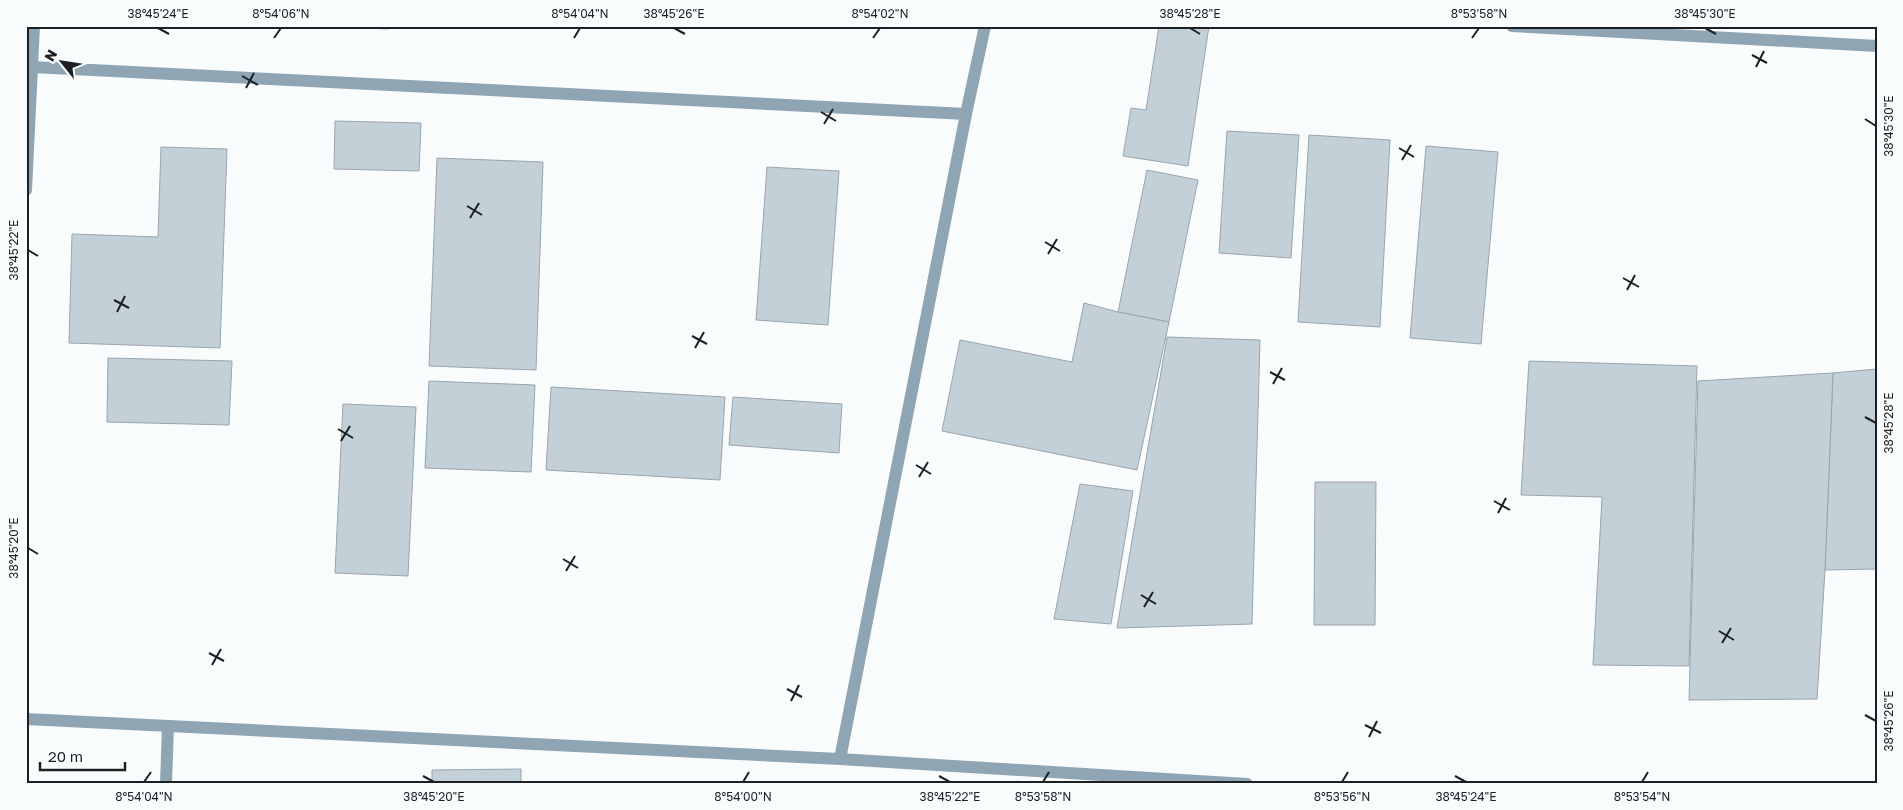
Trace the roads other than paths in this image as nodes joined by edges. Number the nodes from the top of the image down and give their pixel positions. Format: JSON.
{"nodes":[{"id":1,"x":34,"y":26,"type":"edge"},
{"id":2,"x":985,"y":26,"type":"edge"},
{"id":3,"x":1512,"y":26,"type":"edge"},
{"id":4,"x":1877,"y":46,"type":"edge"},
{"id":5,"x":32,"y":67,"type":"junction"},
{"id":6,"x":966,"y":114,"type":"junction"},
{"id":7,"x":26,"y":190,"type":"edge"},
{"id":8,"x":26,"y":719,"type":"edge"},
{"id":9,"x":168,"y":726,"type":"junction"},
{"id":10,"x":840,"y":759,"type":"junction"},
{"id":11,"x":1118,"y":780,"type":"edge"},
{"id":12,"x":166,"y":784,"type":"edge"},
{"id":13,"x":1247,"y":784,"type":"edge"}],
"edges":[{"from":1,"to":5,"type":"street"},
{"from":2,"to":6,"type":"street"},
{"from":3,"to":4,"type":"street"},
{"from":5,"to":6,"type":"street"},
{"from":5,"to":7,"type":"street"},
{"from":6,"to":10,"type":"street"},
{"from":8,"to":9,"type":"street"},
{"from":9,"to":10,"type":"street"},
{"from":9,"to":12,"type":"street"},
{"from":10,"to":11,"type":"street"},
{"from":11,"to":13,"type":"street"}]}
